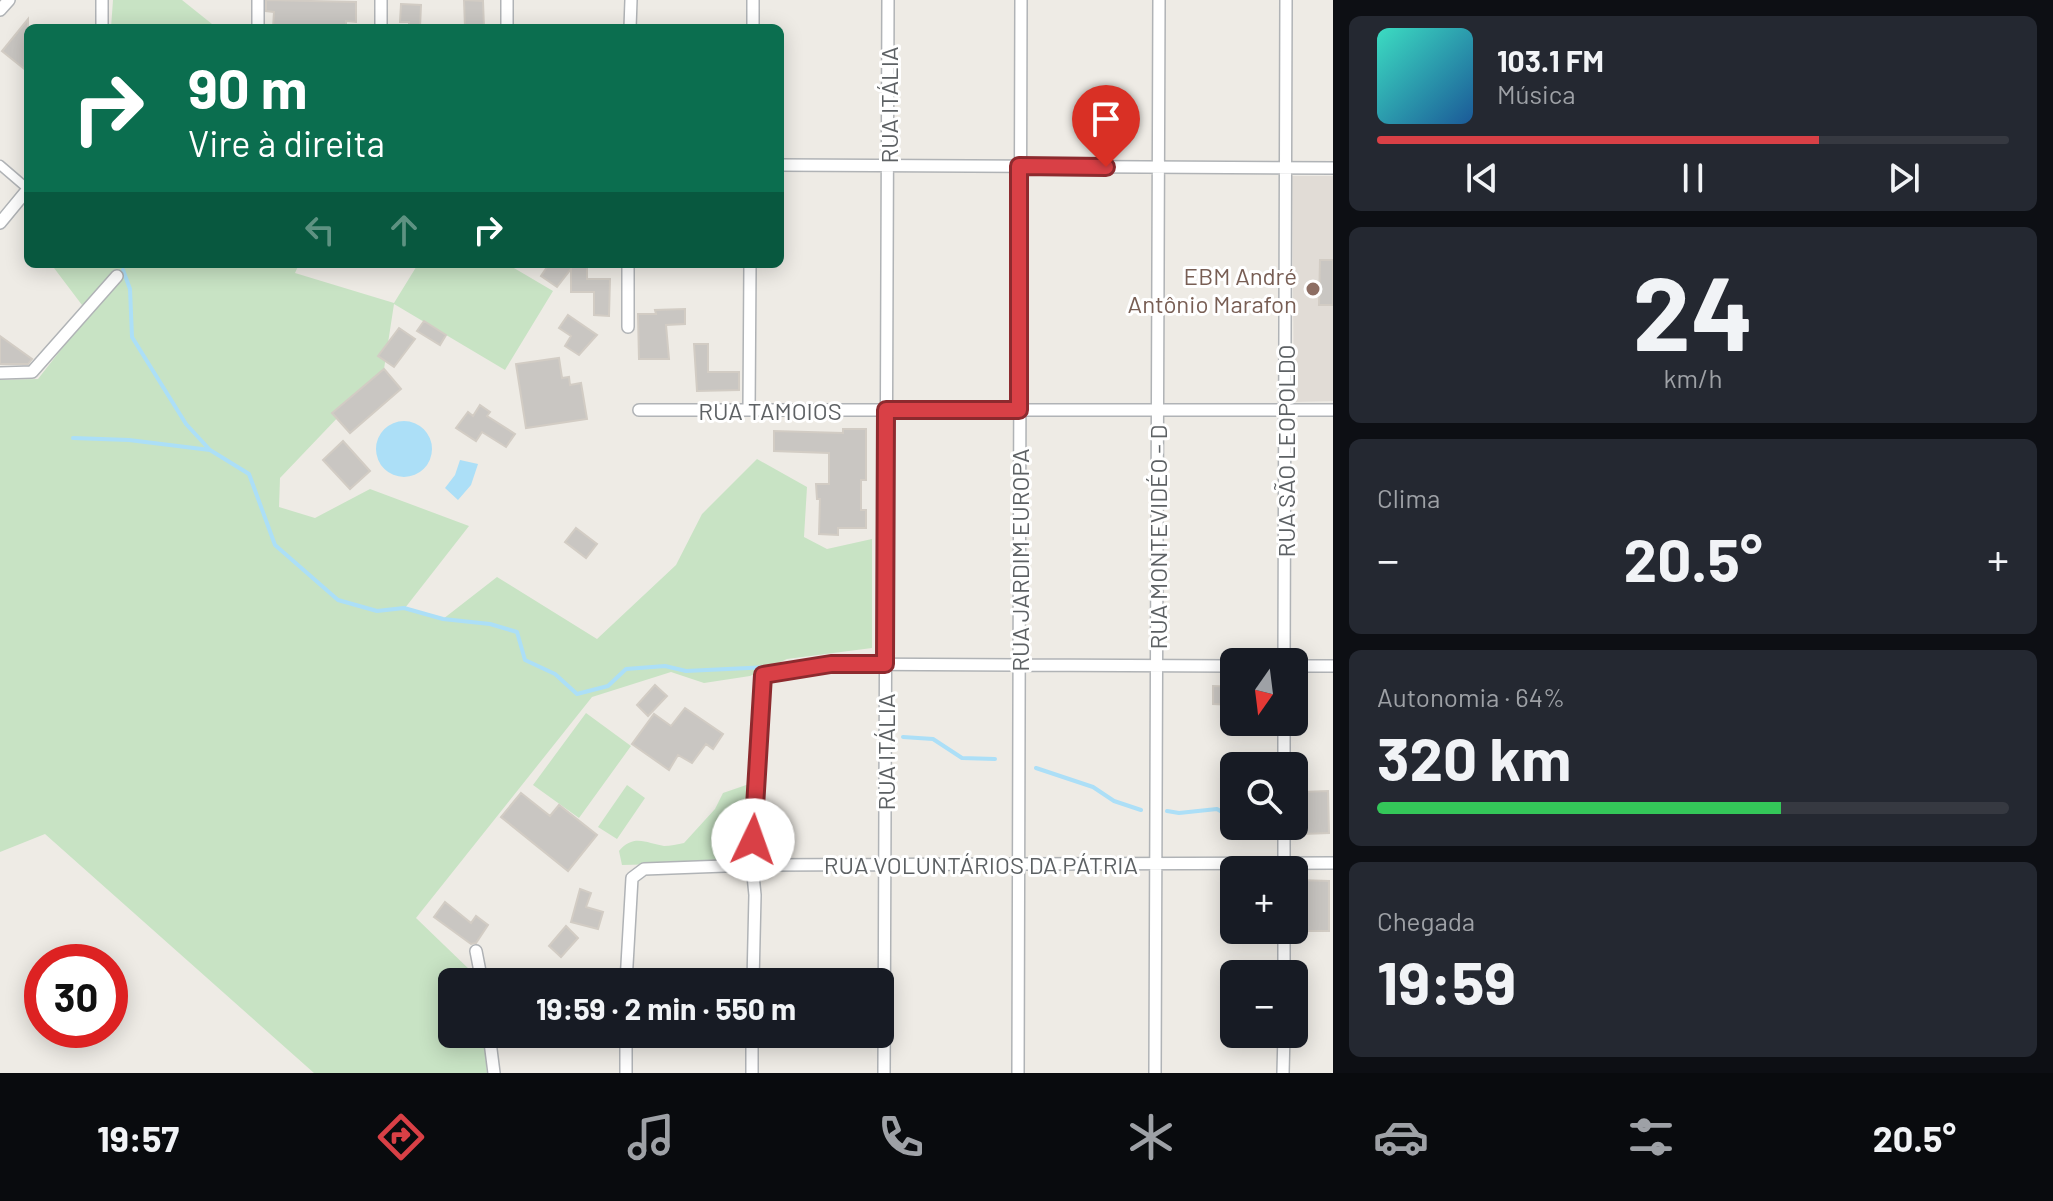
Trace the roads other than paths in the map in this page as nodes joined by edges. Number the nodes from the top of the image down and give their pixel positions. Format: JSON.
{"nodes":[{"id":1,"x":9,"y":0,"type":"edge"},
{"id":2,"x":102,"y":0,"type":"edge"},
{"id":3,"x":258,"y":0,"type":"edge"},
{"id":4,"x":381,"y":0,"type":"edge"},
{"id":5,"x":507,"y":0,"type":"edge"},
{"id":6,"x":631,"y":0,"type":"edge"},
{"id":7,"x":753,"y":0,"type":"edge"},
{"id":8,"x":888,"y":0,"type":"edge"},
{"id":9,"x":1021,"y":0,"type":"edge"},
{"id":10,"x":1159,"y":0,"type":"edge"},
{"id":11,"x":1286,"y":0,"type":"edge"},
{"id":12,"x":0,"y":10,"type":"edge"},
{"id":13,"x":102,"y":24,"type":"edge"},
{"id":14,"x":258,"y":24,"type":"edge"},
{"id":15,"x":381,"y":24,"type":"edge"},
{"id":16,"x":507,"y":24,"type":"edge"},
{"id":17,"x":630,"y":24,"type":"edge"},
{"id":18,"x":753,"y":24,"type":"edge"},
{"id":19,"x":0,"y":165,"type":"edge"},
{"id":20,"x":784,"y":165,"type":"edge"},
{"id":21,"x":887,"y":165,"type":"junction"},
{"id":22,"x":1019,"y":166,"type":"junction"},
{"id":23,"x":1159,"y":167,"type":"junction"},
{"id":24,"x":1285,"y":168,"type":"junction"},
{"id":25,"x":1333,"y":168,"type":"edge"},
{"id":26,"x":24,"y":186,"type":"edge"},
{"id":27,"x":24,"y":194,"type":"edge"},
{"id":28,"x":0,"y":223,"type":"edge"},
{"id":29,"x":628,"y":268,"type":"edge"},
{"id":30,"x":750,"y":268,"type":"edge"},
{"id":31,"x":117,"y":276,"type":"dead end"},
{"id":32,"x":628,"y":327,"type":"dead end"},
{"id":33,"x":0,"y":373,"type":"edge"},
{"id":34,"x":639,"y":410,"type":"dead end"},
{"id":35,"x":749,"y":410,"type":"junction"},
{"id":36,"x":886,"y":410,"type":"junction"},
{"id":37,"x":1019,"y":410,"type":"junction"},
{"id":38,"x":1158,"y":410,"type":"junction"},
{"id":39,"x":1285,"y":410,"type":"junction"},
{"id":40,"x":1333,"y":410,"type":"edge"},
{"id":41,"x":1284,"y":648,"type":"edge"},
{"id":42,"x":885,"y":664,"type":"junction"},
{"id":43,"x":1019,"y":665,"type":"junction"},
{"id":44,"x":1156,"y":665,"type":"junction"},
{"id":45,"x":1220,"y":666,"type":"edge"},
{"id":46,"x":1308,"y":666,"type":"edge"},
{"id":47,"x":1333,"y":666,"type":"edge"},
{"id":48,"x":1155,"y":863,"type":"junction"},
{"id":49,"x":1333,"y":863,"type":"edge"},
{"id":50,"x":884,"y":864,"type":"junction"},
{"id":51,"x":1018,"y":864,"type":"junction"},
{"id":52,"x":752,"y":865,"type":"junction"},
{"id":53,"x":1220,"y":865,"type":"edge"},
{"id":54,"x":1308,"y":865,"type":"edge"},
{"id":55,"x":476,"y":951,"type":"dead end"},
{"id":56,"x":479,"y":968,"type":"edge"},
{"id":57,"x":627,"y":968,"type":"edge"},
{"id":58,"x":753,"y":968,"type":"edge"},
{"id":59,"x":491,"y":1048,"type":"edge"},
{"id":60,"x":626,"y":1048,"type":"edge"},
{"id":61,"x":752,"y":1048,"type":"edge"},
{"id":62,"x":1284,"y":1048,"type":"edge"},
{"id":63,"x":494,"y":1073,"type":"edge"},
{"id":64,"x":626,"y":1073,"type":"edge"},
{"id":65,"x":752,"y":1073,"type":"edge"},
{"id":66,"x":884,"y":1073,"type":"edge"},
{"id":67,"x":1018,"y":1073,"type":"edge"},
{"id":68,"x":1155,"y":1073,"type":"edge"},
{"id":69,"x":1283,"y":1073,"type":"edge"}],
"edges":[{"from":1,"to":12,"type":"street"},
{"from":2,"to":13,"type":"street"},
{"from":3,"to":14,"type":"street"},
{"from":4,"to":15,"type":"street"},
{"from":5,"to":16,"type":"street"},
{"from":6,"to":17,"type":"street"},
{"from":7,"to":18,"type":"street"},
{"from":8,"to":21,"type":"street","name":"RUA ITÁLIA"},
{"from":9,"to":22,"type":"street","name":"RUA JARDIM EUROPA"},
{"from":10,"to":23,"type":"street","name":"RUA MONTEVIDÉO - D"},
{"from":11,"to":24,"type":"street","name":"RUA SÃO LEOPOLDO"},
{"from":19,"to":26,"type":"street"},
{"from":20,"to":21,"type":"street"},
{"from":21,"to":22,"type":"street"},
{"from":21,"to":36,"type":"street","name":"RUA ITÁLIA"},
{"from":22,"to":23,"type":"street"},
{"from":22,"to":37,"type":"street","name":"RUA JARDIM EUROPA"},
{"from":23,"to":24,"type":"street"},
{"from":23,"to":38,"type":"street","name":"RUA MONTEVIDÉO - D"},
{"from":24,"to":25,"type":"street"},
{"from":24,"to":39,"type":"street","name":"RUA SÃO LEOPOLDO"},
{"from":27,"to":28,"type":"street"},
{"from":29,"to":32,"type":"street"},
{"from":30,"to":35,"type":"street"},
{"from":31,"to":33,"type":"street"},
{"from":34,"to":35,"type":"street","name":"RUA TAMOIOS"},
{"from":35,"to":36,"type":"street","name":"RUA TAMOIOS"},
{"from":36,"to":37,"type":"street","name":"RUA TAMOIOS"},
{"from":36,"to":42,"type":"street","name":"RUA ITÁLIA"},
{"from":37,"to":38,"type":"street","name":"RUA TAMOIOS"},
{"from":37,"to":43,"type":"street","name":"RUA JARDIM EUROPA"},
{"from":38,"to":39,"type":"street","name":"RUA TAMOIOS"},
{"from":38,"to":44,"type":"street","name":"RUA MONTEVIDÉO - D"},
{"from":39,"to":40,"type":"street","name":"RUA TAMOIOS"},
{"from":39,"to":41,"type":"street","name":"RUA SÃO LEOPOLDO"},
{"from":42,"to":43,"type":"street"},
{"from":42,"to":50,"type":"street","name":"RUA ITÁLIA"},
{"from":42,"to":52,"type":"street"},
{"from":43,"to":44,"type":"street"},
{"from":43,"to":51,"type":"street","name":"RUA JARDIM EUROPA"},
{"from":44,"to":45,"type":"street"},
{"from":44,"to":48,"type":"street","name":"RUA MONTEVIDÉO - D"},
{"from":46,"to":47,"type":"street"},
{"from":48,"to":51,"type":"street","name":"RUA VOLUNTÁRIOS DA PÁTRIA"},
{"from":48,"to":53,"type":"street","name":"RUA VOLUNTÁRIOS DA PÁTRIA"},
{"from":48,"to":68,"type":"street","name":"RUA MONTEVIDÉO - D"},
{"from":49,"to":54,"type":"street","name":"RUA VOLUNTÁRIOS DA PÁTRIA"},
{"from":50,"to":51,"type":"street","name":"RUA VOLUNTÁRIOS DA PÁTRIA"},
{"from":50,"to":52,"type":"street","name":"RUA VOLUNTÁRIOS DA PÁTRIA"},
{"from":50,"to":66,"type":"street","name":"RUA ITÁLIA"},
{"from":51,"to":67,"type":"street","name":"RUA JARDIM EUROPA"},
{"from":52,"to":57,"type":"street","name":"RUA VOLUNTÁRIOS DA PÁTRIA"},
{"from":52,"to":58,"type":"street"},
{"from":55,"to":56,"type":"street"},
{"from":59,"to":63,"type":"street"},
{"from":60,"to":64,"type":"street"},
{"from":61,"to":65,"type":"street"},
{"from":62,"to":69,"type":"street"}]}
